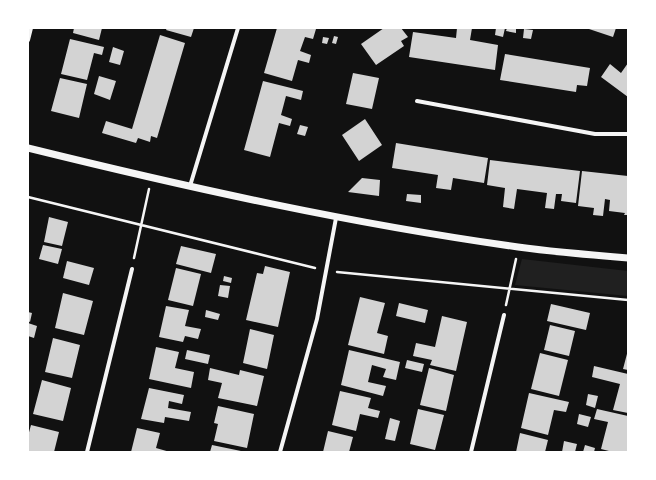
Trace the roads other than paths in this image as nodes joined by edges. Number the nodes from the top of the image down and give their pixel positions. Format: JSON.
{"nodes":[{"id":1,"x":32,"y":28,"type":"edge"},
{"id":2,"x":238,"y":28,"type":"edge"},
{"id":3,"x":28,"y":40,"type":"edge"},
{"id":4,"x":417,"y":101,"type":"dead end"},
{"id":5,"x":628,"y":134,"type":"edge"},
{"id":6,"x":28,"y":148,"type":"edge"},
{"id":7,"x":190,"y":186,"type":"junction"},
{"id":8,"x":336,"y":218,"type":"junction"},
{"id":9,"x":628,"y":258,"type":"edge"},
{"id":10,"x":132,"y":269,"type":"road end"},
{"id":11,"x":504,"y":315,"type":"road end"},
{"id":12,"x":88,"y":452,"type":"edge"},
{"id":13,"x":280,"y":452,"type":"edge"},
{"id":14,"x":471,"y":452,"type":"edge"}],
"edges":[{"from":1,"to":3,"type":"street"},
{"from":2,"to":7,"type":"street"},
{"from":4,"to":5,"type":"street"},
{"from":6,"to":7,"type":"street"},
{"from":7,"to":8,"type":"street"},
{"from":8,"to":9,"type":"street"},
{"from":8,"to":13,"type":"street"},
{"from":10,"to":12,"type":"street"},
{"from":11,"to":14,"type":"street"}]}
